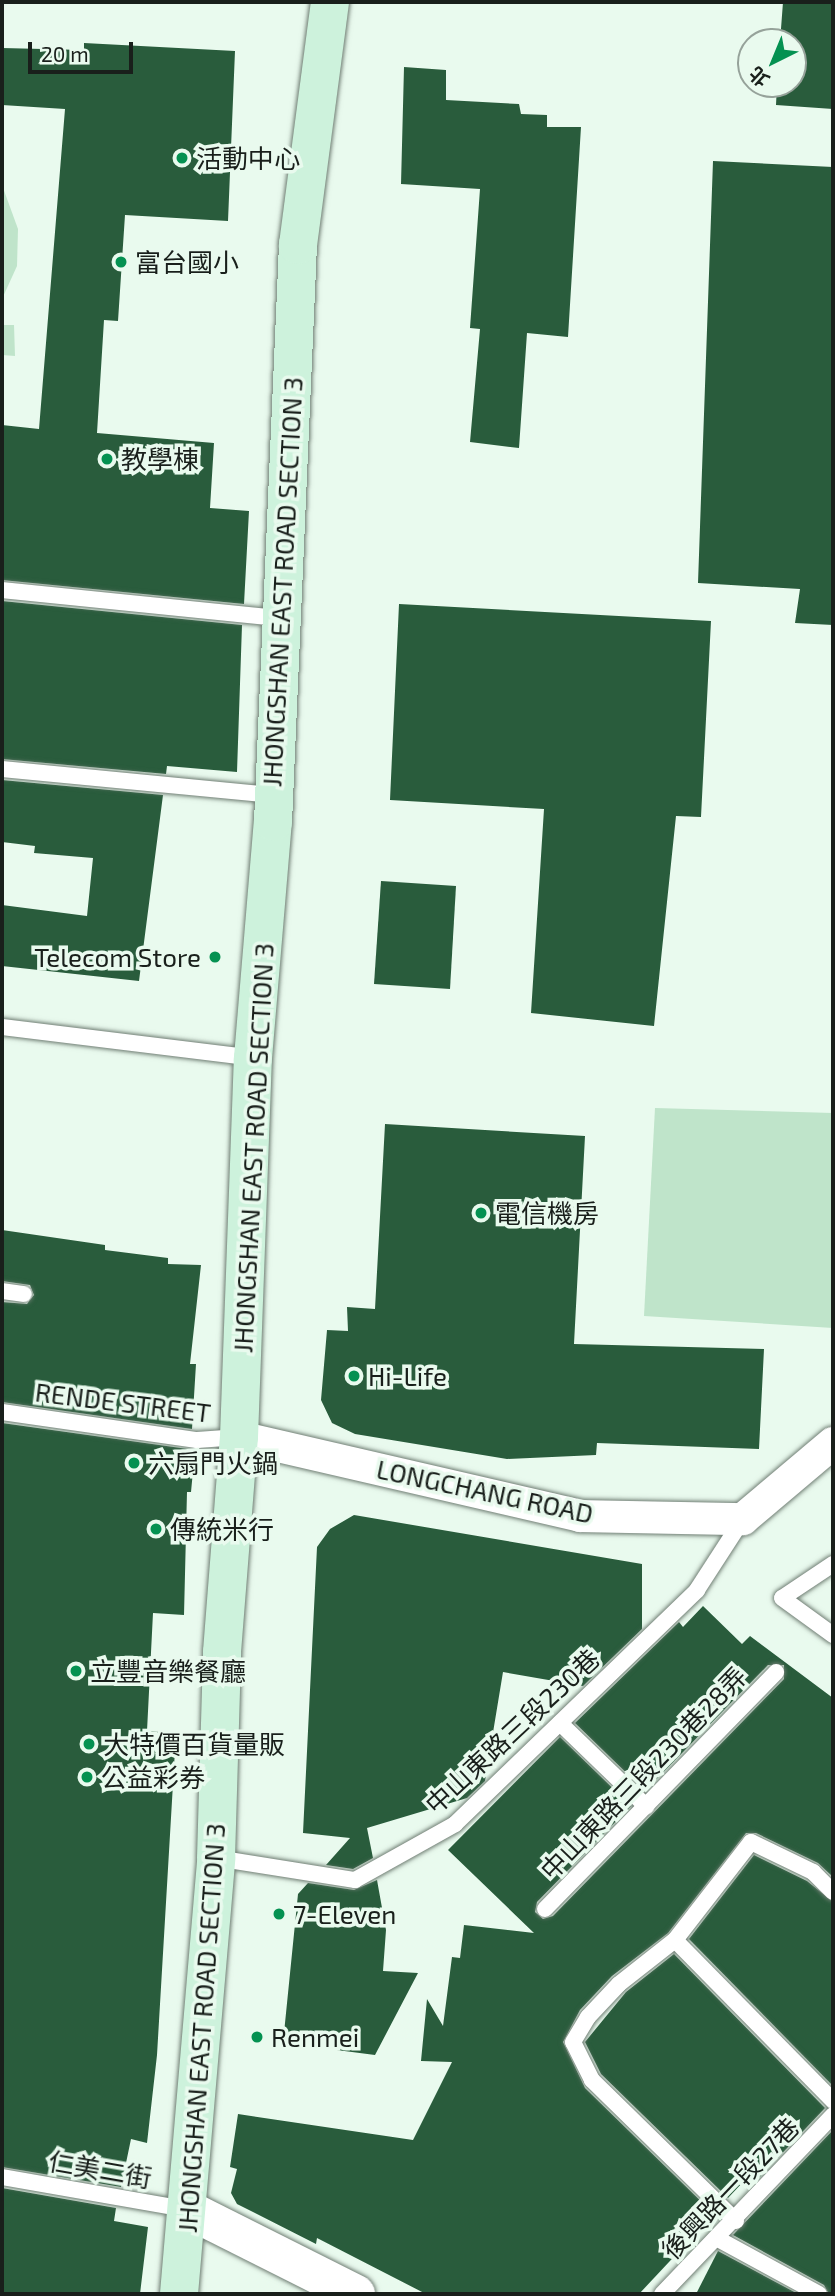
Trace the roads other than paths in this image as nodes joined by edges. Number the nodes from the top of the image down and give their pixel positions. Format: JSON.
{"nodes":[{"id":1,"x":330,"y":2,"type":"edge"},
{"id":2,"x":2,"y":590,"type":"edge"},
{"id":3,"x":281,"y":618,"type":"junction"},
{"id":4,"x":2,"y":769,"type":"edge"},
{"id":5,"x":271,"y":795,"type":"junction"},
{"id":6,"x":2,"y":1027,"type":"edge"},
{"id":7,"x":253,"y":1058,"type":"junction"},
{"id":8,"x":2,"y":1291,"type":"edge"},
{"id":9,"x":24,"y":1294,"type":"dead end"},
{"id":10,"x":2,"y":1412,"type":"edge"},
{"id":11,"x":239,"y":1437,"type":"junction"},
{"id":12,"x":833,"y":1443,"type":"edge"},
{"id":13,"x":743,"y":1519,"type":"junction"},
{"id":14,"x":833,"y":1564,"type":"edge"},
{"id":15,"x":833,"y":1635,"type":"edge"},
{"id":16,"x":776,"y":1672,"type":"dead end"},
{"id":17,"x":560,"y":1723,"type":"junction"},
{"id":18,"x":646,"y":1806,"type":"junction"},
{"id":19,"x":216,"y":1858,"type":"junction"},
{"id":20,"x":833,"y":1892,"type":"edge"},
{"id":21,"x":545,"y":1909,"type":"dead end"},
{"id":22,"x":675,"y":1940,"type":"junction"},
{"id":23,"x":833,"y":2101,"type":"edge"},
{"id":24,"x":833,"y":2115,"type":"edge"},
{"id":25,"x":2,"y":2177,"type":"edge"},
{"id":26,"x":189,"y":2210,"type":"junction"},
{"id":27,"x":736,"y":2221,"type":"junction"},
{"id":28,"x":718,"y":2239,"type":"junction"},
{"id":29,"x":179,"y":2294,"type":"edge"},
{"id":30,"x":356,"y":2294,"type":"edge"},
{"id":31,"x":662,"y":2294,"type":"edge"},
{"id":32,"x":818,"y":2294,"type":"edge"}],
"edges":[{"from":1,"to":3,"type":"main road","name":"JHONGSHAN EAST ROAD SECTION 3"},
{"from":2,"to":3,"type":"lane"},
{"from":3,"to":5,"type":"main road","name":"JHONGSHAN EAST ROAD SECTION 3"},
{"from":4,"to":5,"type":"lane"},
{"from":5,"to":7,"type":"main road","name":"JHONGSHAN EAST ROAD SECTION 3"},
{"from":6,"to":7,"type":"lane"},
{"from":7,"to":11,"type":"main road","name":"JHONGSHAN EAST ROAD SECTION 3"},
{"from":8,"to":9,"type":"lane"},
{"from":10,"to":11,"type":"lane","name":"RENDE STREET"},
{"from":11,"to":13,"type":"street","name":"LONGCHANG ROAD"},
{"from":11,"to":19,"type":"main road","name":"JHONGSHAN EAST ROAD SECTION 3"},
{"from":12,"to":13,"type":"street"},
{"from":13,"to":17,"type":"lane","name":"中山東路三段230巷"},
{"from":14,"to":15,"type":"lane"},
{"from":16,"to":18,"type":"lane","name":"中山東路三段230巷28弄"},
{"from":17,"to":18,"type":"lane"},
{"from":17,"to":19,"type":"lane","name":"中山東路三段230巷"},
{"from":18,"to":21,"type":"lane","name":"中山東路三段230巷28弄"},
{"from":19,"to":26,"type":"main road","name":"JHONGSHAN EAST ROAD SECTION 3"},
{"from":20,"to":22,"type":"lane"},
{"from":22,"to":23,"type":"lane"},
{"from":22,"to":27,"type":"lane"},
{"from":24,"to":27,"type":"lane","name":"後興路一段27巷"},
{"from":25,"to":26,"type":"lane","name":"仁美二街"},
{"from":26,"to":29,"type":"main road","name":"JHONGSHAN EAST ROAD SECTION 3"},
{"from":26,"to":30,"type":"street"},
{"from":27,"to":28,"type":"lane","name":"後興路一段27巷"},
{"from":28,"to":31,"type":"lane","name":"後興路一段27巷"},
{"from":28,"to":32,"type":"lane"}]}
